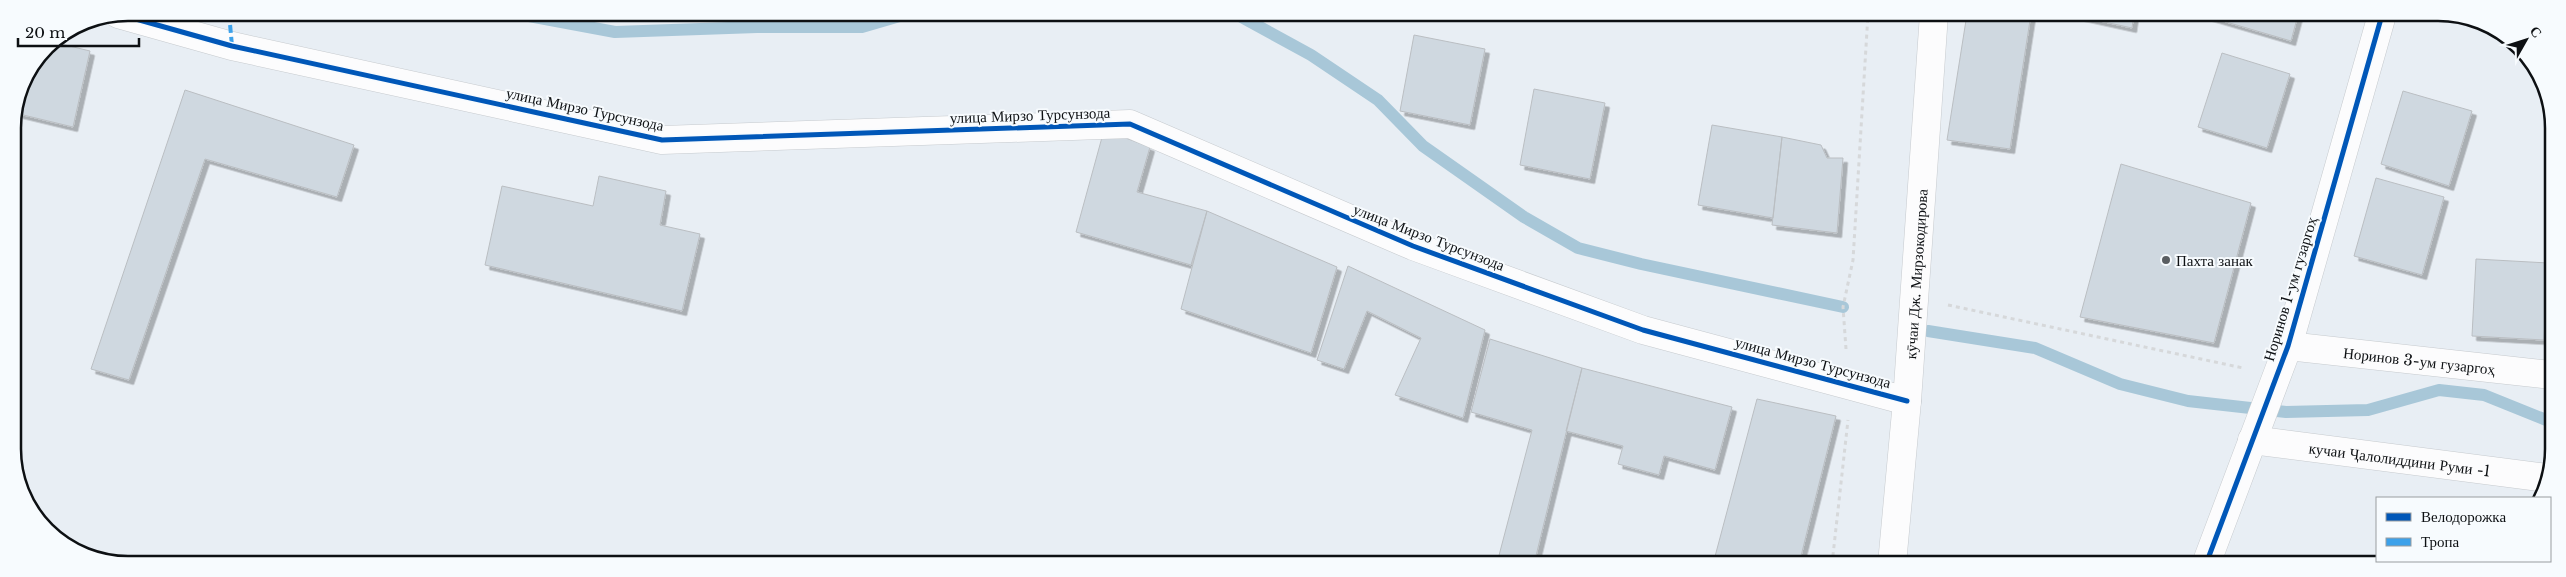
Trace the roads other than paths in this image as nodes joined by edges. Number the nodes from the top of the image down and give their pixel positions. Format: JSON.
{"nodes":[{"id":1,"x":143,"y":21,"type":"edge"},
{"id":2,"x":1934,"y":21,"type":"edge"},
{"id":3,"x":2380,"y":21,"type":"edge"},
{"id":4,"x":2288,"y":346,"type":"junction"},
{"id":5,"x":2545,"y":374,"type":"edge"},
{"id":6,"x":1907,"y":401,"type":"junction"},
{"id":7,"x":2254,"y":435,"type":"junction"},
{"id":8,"x":2541,"y":477,"type":"edge"},
{"id":9,"x":1893,"y":556,"type":"edge"},
{"id":10,"x":2209,"y":556,"type":"edge"}],
"edges":[{"from":1,"to":6,"type":"street","name":"улица Мирзо Турсунзода"},
{"from":2,"to":6,"type":"street","name":"кӯчаи Дж. Мирзокодирова"},
{"from":3,"to":4,"type":"street","name":"Норинов 1-ум гузаргоҳ"},
{"from":4,"to":5,"type":"street","name":"Норинов 3-ум гузаргоҳ"},
{"from":4,"to":7,"type":"street","name":"Норинов 1-ум гузаргоҳ"},
{"from":6,"to":9,"type":"street","name":"кӯчаи Дж. Мирзокодирова"},
{"from":7,"to":8,"type":"street","name":"кучаи Ҷалолиддини Руми -1"},
{"from":7,"to":10,"type":"street","name":"Норинов 1-ум гузаргоҳ"}]}
